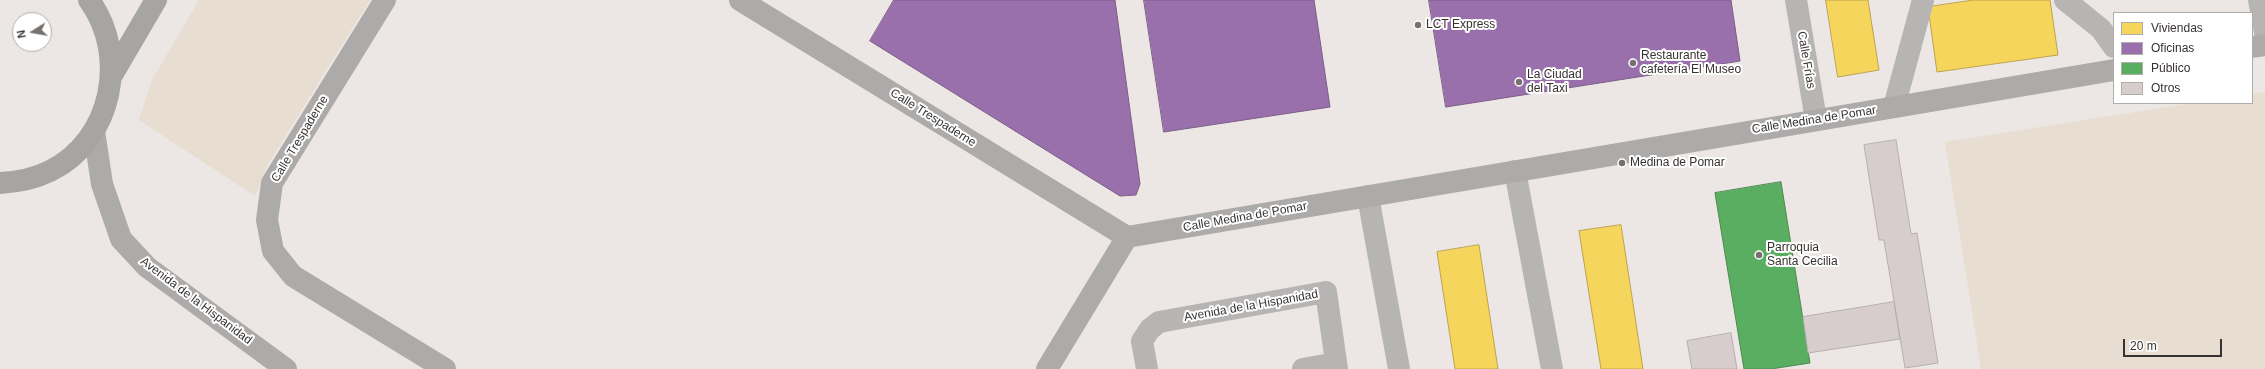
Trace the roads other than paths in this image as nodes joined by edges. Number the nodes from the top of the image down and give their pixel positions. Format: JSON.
{"nodes":[{"id":1,"x":89,"y":0,"type":"edge"},
{"id":2,"x":156,"y":0,"type":"edge"},
{"id":3,"x":385,"y":0,"type":"edge"},
{"id":4,"x":740,"y":0,"type":"edge"},
{"id":5,"x":1796,"y":0,"type":"edge"},
{"id":6,"x":1923,"y":0,"type":"edge"},
{"id":7,"x":2259,"y":0,"type":"edge"},
{"id":8,"x":2073,"y":3,"type":"edge"},
{"id":9,"x":2265,"y":32,"type":"edge"},
{"id":10,"x":2113,"y":45,"type":"edge"},
{"id":11,"x":2265,"y":45,"type":"edge"},
{"id":12,"x":2253,"y":47,"type":"edge"},
{"id":13,"x":2113,"y":70,"type":"edge"},
{"id":14,"x":112,"y":75,"type":"junction"},
{"id":15,"x":1894,"y":107,"type":"junction"},
{"id":16,"x":1816,"y":120,"type":"junction"},
{"id":17,"x":94,"y":131,"type":"junction"},
{"id":18,"x":1515,"y":171,"type":"junction"},
{"id":19,"x":0,"y":184,"type":"edge"},
{"id":20,"x":1368,"y":196,"type":"junction"},
{"id":21,"x":1127,"y":237,"type":"junction"},
{"id":22,"x":1337,"y":366,"type":"edge"},
{"id":23,"x":286,"y":369,"type":"edge"},
{"id":24,"x":444,"y":369,"type":"edge"},
{"id":25,"x":1047,"y":369,"type":"edge"},
{"id":26,"x":1147,"y":369,"type":"edge"},
{"id":27,"x":1303,"y":369,"type":"edge"},
{"id":28,"x":1399,"y":369,"type":"edge"},
{"id":29,"x":1552,"y":369,"type":"edge"}],
"edges":[{"from":1,"to":14,"type":"main road"},
{"from":2,"to":14,"type":"main road"},
{"from":3,"to":24,"type":"street","name":"Calle Trespaderne"},
{"from":4,"to":21,"type":"street","name":"Calle Trespaderne"},
{"from":5,"to":16,"type":"street","name":"Calle Frías"},
{"from":6,"to":15,"type":"street"},
{"from":7,"to":9,"type":"street"},
{"from":8,"to":10,"type":"street"},
{"from":11,"to":12,"type":"street"},
{"from":13,"to":15,"type":"street","name":"Calle Medina de Pomar"},
{"from":14,"to":17,"type":"main road"},
{"from":15,"to":16,"type":"street","name":"Calle Medina de Pomar"},
{"from":16,"to":18,"type":"street","name":"Calle Medina de Pomar"},
{"from":17,"to":19,"type":"main road"},
{"from":17,"to":23,"type":"street","name":"Avenida de la Hispanidad"},
{"from":18,"to":20,"type":"street","name":"Calle Medina de Pomar"},
{"from":18,"to":29,"type":"street"},
{"from":20,"to":21,"type":"street","name":"Calle Medina de Pomar"},
{"from":20,"to":28,"type":"street"},
{"from":21,"to":25,"type":"street"},
{"from":22,"to":26,"type":"street","name":"Avenida de la Hispanidad"},
{"from":22,"to":27,"type":"street","name":"Avenida de la Hispanidad"}]}
